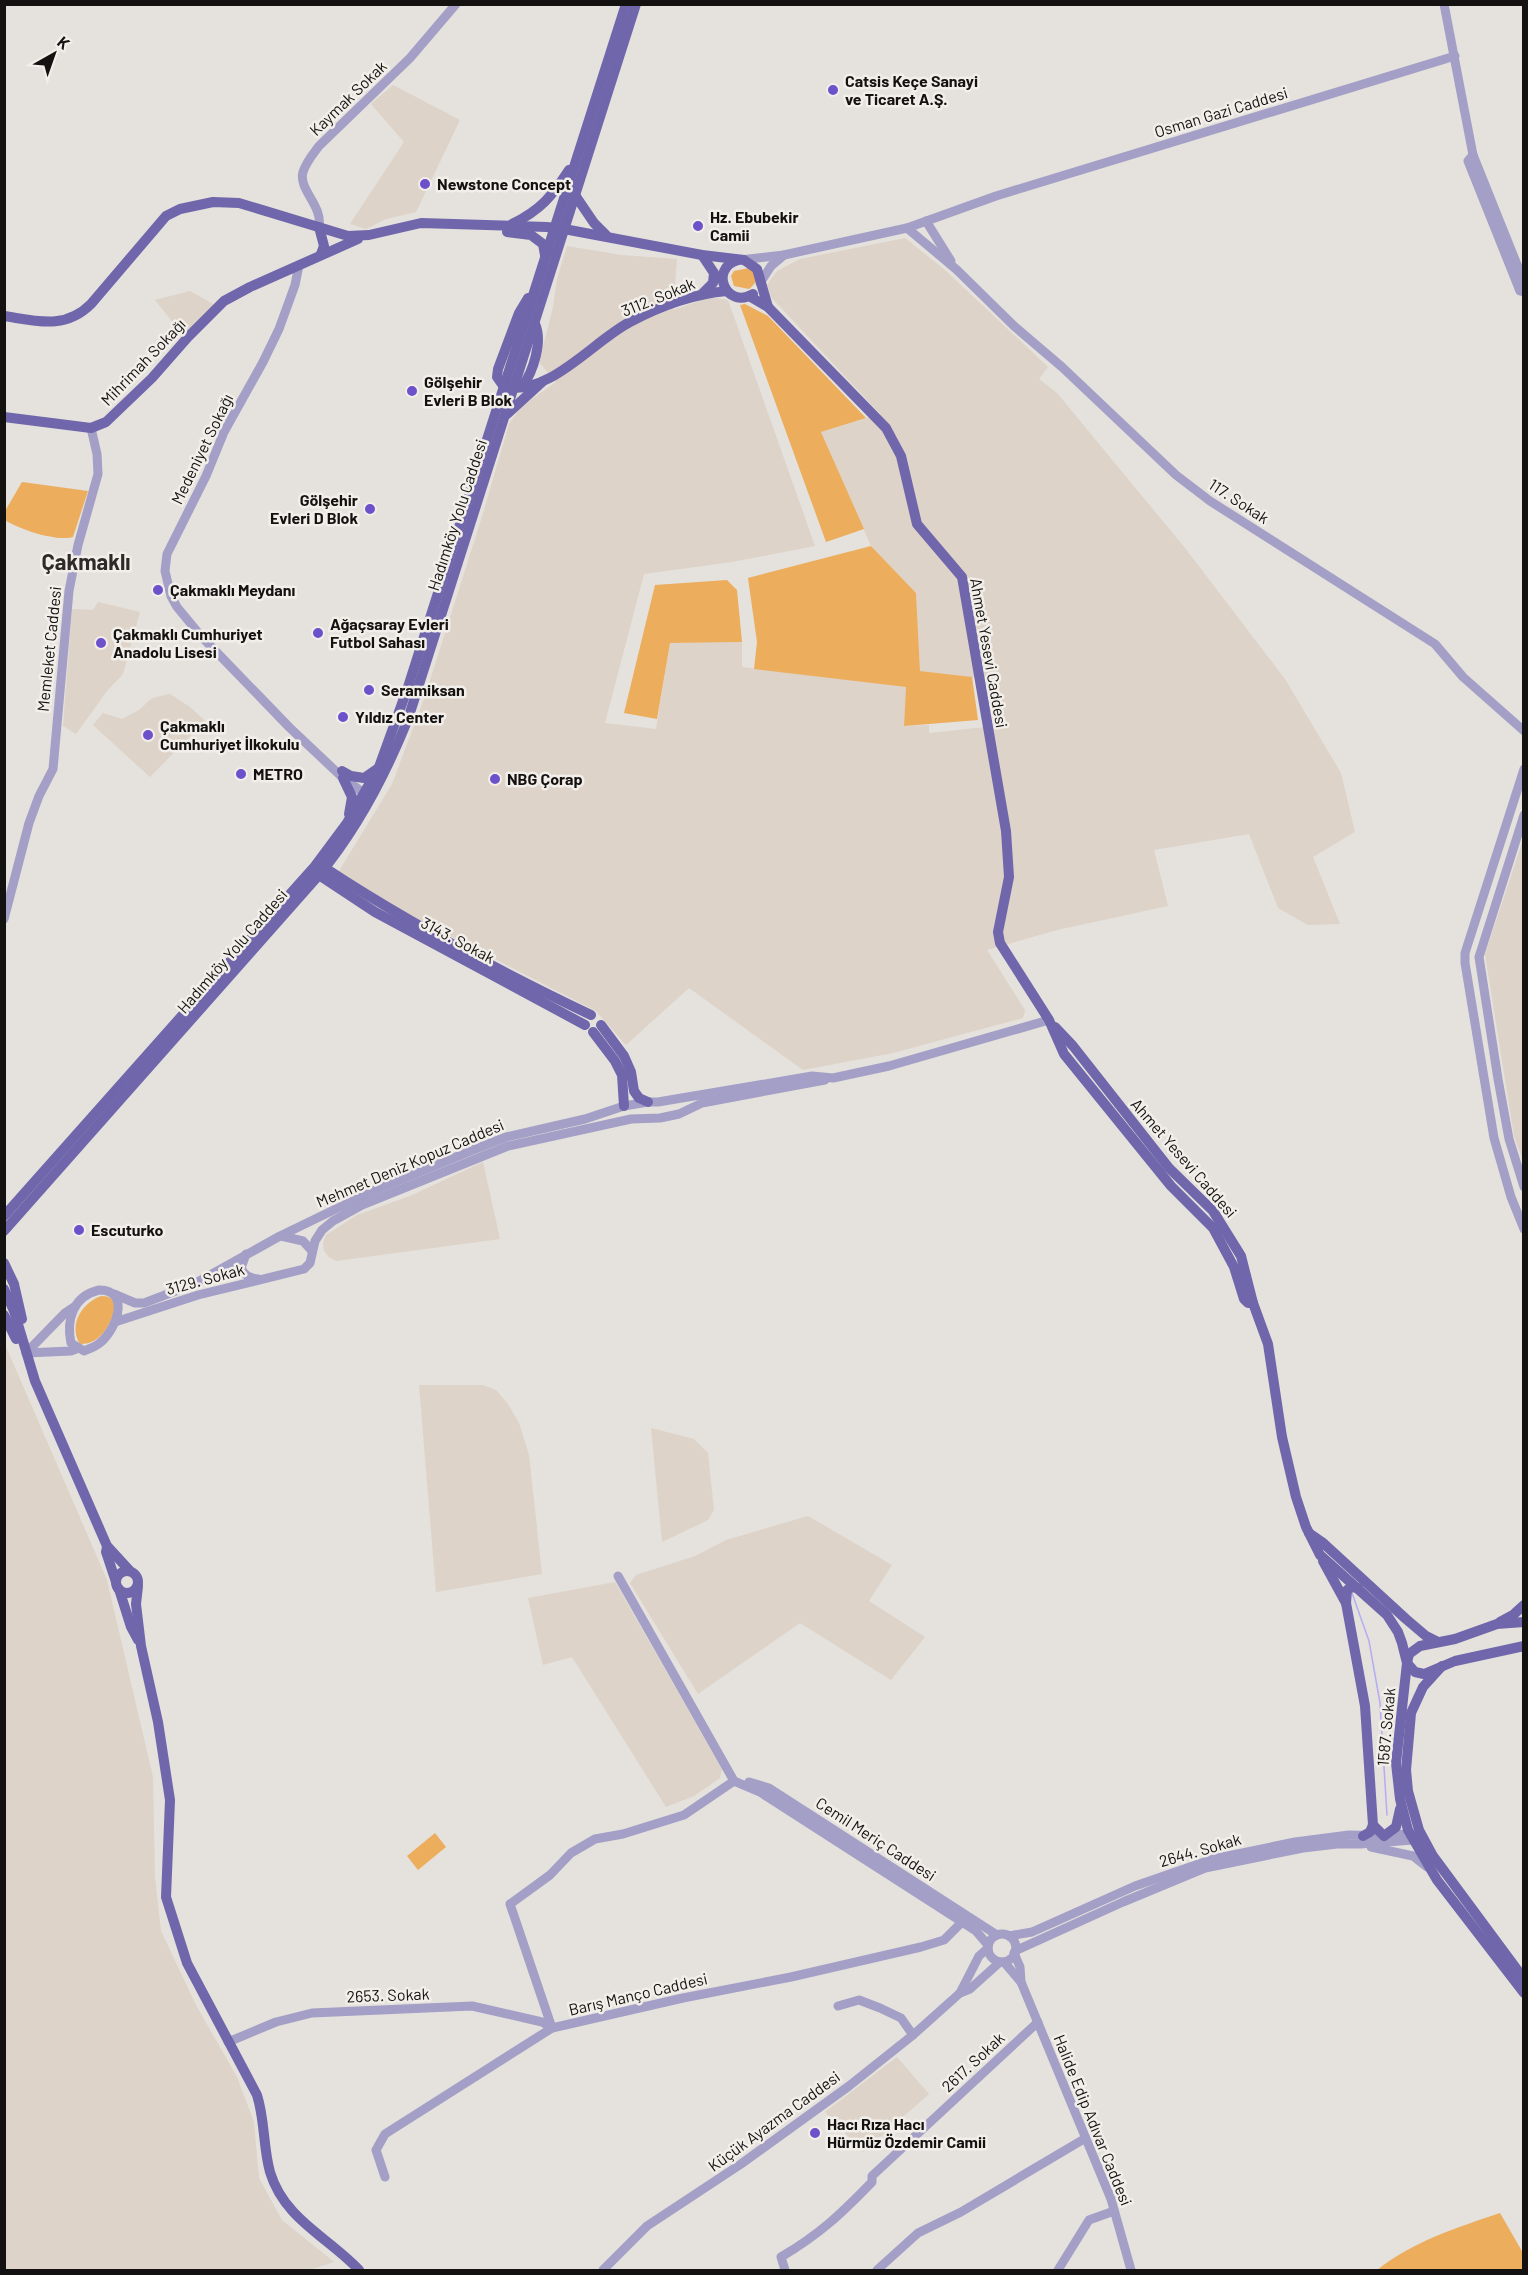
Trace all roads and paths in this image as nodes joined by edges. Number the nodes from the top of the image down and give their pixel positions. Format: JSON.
{"nodes":[{"id":1,"x":456,"y":4,"type":"edge"},
{"id":2,"x":626,"y":4,"type":"edge"},
{"id":3,"x":636,"y":4,"type":"edge"},
{"id":4,"x":1444,"y":4,"type":"edge"},
{"id":5,"x":1455,"y":56,"type":"junction"},
{"id":6,"x":1473,"y":154,"type":"junction"},
{"id":7,"x":577,"y":157,"type":"junction"},
{"id":8,"x":575,"y":195,"type":"junction"},
{"id":9,"x":926,"y":221,"type":"junction"},
{"id":10,"x":509,"y":226,"type":"junction"},
{"id":11,"x":319,"y":227,"type":"junction"},
{"id":12,"x":493,"y":227,"type":"junction"},
{"id":13,"x":560,"y":228,"type":"junction"},
{"id":14,"x":907,"y":228,"type":"junction"},
{"id":15,"x":369,"y":235,"type":"junction"},
{"id":16,"x":608,"y":237,"type":"junction"},
{"id":17,"x":321,"y":254,"type":"junction"},
{"id":18,"x":702,"y":255,"type":"junction"},
{"id":19,"x":784,"y":255,"type":"junction"},
{"id":20,"x":545,"y":258,"type":"junction"},
{"id":21,"x":739,"y":260,"type":"junction"},
{"id":22,"x":299,"y":265,"type":"junction"},
{"id":23,"x":957,"y":270,"type":"junction"},
{"id":24,"x":1524,"y":282,"type":"edge"},
{"id":25,"x":760,"y":283,"type":"junction"},
{"id":26,"x":727,"y":291,"type":"junction"},
{"id":27,"x":1524,"y":292,"type":"edge"},
{"id":28,"x":703,"y":293,"type":"junction"},
{"id":29,"x":749,"y":296,"type":"junction"},
{"id":30,"x":768,"y":308,"type":"junction"},
{"id":31,"x":4,"y":316,"type":"edge"},
{"id":32,"x":544,"y":380,"type":"junction"},
{"id":33,"x":513,"y":387,"type":"junction"},
{"id":34,"x":4,"y":417,"type":"edge"},
{"id":35,"x":504,"y":417,"type":"junction"},
{"id":36,"x":92,"y":428,"type":"junction"},
{"id":37,"x":1524,"y":731,"type":"edge"},
{"id":38,"x":380,"y":767,"type":"junction"},
{"id":39,"x":1524,"y":768,"type":"edge"},
{"id":40,"x":343,"y":774,"type":"junction"},
{"id":41,"x":369,"y":793,"type":"junction"},
{"id":42,"x":1524,"y":815,"type":"edge"},
{"id":43,"x":348,"y":822,"type":"junction"},
{"id":44,"x":322,"y":872,"type":"junction"},
{"id":45,"x":4,"y":919,"type":"edge"},
{"id":46,"x":1049,"y":1020,"type":"junction"},
{"id":47,"x":593,"y":1024,"type":"junction"},
{"id":48,"x":1494,"y":1053,"type":"junction"},
{"id":49,"x":1480,"y":1056,"type":"junction"},
{"id":50,"x":1498,"y":1077,"type":"junction"},
{"id":51,"x":833,"y":1078,"type":"junction"},
{"id":52,"x":1484,"y":1079,"type":"junction"},
{"id":53,"x":653,"y":1102,"type":"junction"},
{"id":54,"x":624,"y":1106,"type":"junction"},
{"id":55,"x":660,"y":1118,"type":"junction"},
{"id":56,"x":631,"y":1119,"type":"junction"},
{"id":57,"x":1524,"y":1187,"type":"edge"},
{"id":58,"x":4,"y":1216,"type":"edge"},
{"id":59,"x":1524,"y":1229,"type":"edge"},
{"id":60,"x":4,"y":1231,"type":"edge"},
{"id":61,"x":280,"y":1236,"type":"junction"},
{"id":62,"x":312,"y":1251,"type":"junction"},
{"id":63,"x":246,"y":1254,"type":"junction"},
{"id":64,"x":4,"y":1263,"type":"edge"},
{"id":65,"x":260,"y":1280,"type":"junction"},
{"id":66,"x":4,"y":1289,"type":"edge"},
{"id":67,"x":114,"y":1294,"type":"junction"},
{"id":68,"x":74,"y":1307,"type":"junction"},
{"id":69,"x":4,"y":1315,"type":"edge"},
{"id":70,"x":115,"y":1322,"type":"junction"},
{"id":71,"x":79,"y":1348,"type":"junction"},
{"id":72,"x":26,"y":1353,"type":"junction"},
{"id":73,"x":1299,"y":1509,"type":"joint"},
{"id":74,"x":1309,"y":1533,"type":"junction"},
{"id":75,"x":107,"y":1546,"type":"junction"},
{"id":76,"x":1320,"y":1555,"type":"junction"},
{"id":77,"x":129,"y":1570,"type":"junction"},
{"id":78,"x":618,"y":1576,"type":"dead end"},
{"id":79,"x":118,"y":1586,"type":"junction"},
{"id":80,"x":138,"y":1586,"type":"junction"},
{"id":81,"x":1358,"y":1588,"type":"junction"},
{"id":82,"x":1346,"y":1603,"type":"junction"},
{"id":83,"x":1524,"y":1605,"type":"edge"},
{"id":84,"x":1524,"y":1622,"type":"edge"},
{"id":85,"x":1497,"y":1624,"type":"junction"},
{"id":86,"x":1524,"y":1634,"type":"edge"},
{"id":87,"x":1438,"y":1642,"type":"junction"},
{"id":88,"x":141,"y":1646,"type":"junction"},
{"id":89,"x":1518,"y":1647,"type":"edge"},
{"id":90,"x":1407,"y":1663,"type":"junction"},
{"id":91,"x":1442,"y":1666,"type":"junction"},
{"id":92,"x":734,"y":1781,"type":"junction"},
{"id":93,"x":1400,"y":1799,"type":"junction"},
{"id":94,"x":1373,"y":1825,"type":"junction"},
{"id":95,"x":1416,"y":1835,"type":"junction"},
{"id":96,"x":1383,"y":1836,"type":"junction"},
{"id":97,"x":1361,"y":1840,"type":"junction"},
{"id":98,"x":1429,"y":1868,"type":"junction"},
{"id":99,"x":962,"y":1922,"type":"junction"},
{"id":100,"x":997,"y":1935,"type":"junction"},
{"id":101,"x":1009,"y":1936,"type":"junction"},
{"id":102,"x":988,"y":1946,"type":"junction"},
{"id":103,"x":1015,"y":1952,"type":"junction"},
{"id":104,"x":1002,"y":1962,"type":"junction"},
{"id":105,"x":1524,"y":1979,"type":"edge"},
{"id":106,"x":1021,"y":1982,"type":"junction"},
{"id":107,"x":960,"y":1993,"type":"junction"},
{"id":108,"x":1524,"y":1993,"type":"edge"},
{"id":109,"x":838,"y":2006,"type":"dead end"},
{"id":110,"x":1038,"y":2022,"type":"junction"},
{"id":111,"x":552,"y":2028,"type":"junction"},
{"id":112,"x":913,"y":2035,"type":"junction"},
{"id":113,"x":228,"y":2042,"type":"junction"},
{"id":114,"x":1084,"y":2139,"type":"junction"},
{"id":115,"x":385,"y":2177,"type":"dead end"},
{"id":116,"x":1114,"y":2211,"type":"junction"},
{"id":117,"x":359,"y":2271,"type":"edge"},
{"id":118,"x":603,"y":2271,"type":"edge"},
{"id":119,"x":785,"y":2271,"type":"edge"},
{"id":120,"x":877,"y":2271,"type":"edge"},
{"id":121,"x":1058,"y":2271,"type":"edge"},
{"id":122,"x":1131,"y":2271,"type":"edge"}],
"edges":[{"from":1,"to":11,"type":"street","name":"Kaymak Sokak"},
{"from":2,"to":7,"type":"main road"},
{"from":3,"to":8,"type":"main road"},
{"from":4,"to":5,"type":"street"},
{"from":5,"to":6,"type":"street"},
{"from":5,"to":9,"type":"street","name":"Osman Gazi Caddesi"},
{"from":6,"to":24,"type":"street"},
{"from":6,"to":27,"type":"street"},
{"from":7,"to":10,"type":"main road"},
{"from":7,"to":13,"type":"main road"},
{"from":8,"to":13,"type":"main road"},
{"from":8,"to":16,"type":"main road"},
{"from":9,"to":14,"type":"street","name":"Osman Gazi Caddesi"},
{"from":9,"to":23,"type":"street"},
{"from":10,"to":12,"type":"main road"},
{"from":10,"to":13,"type":"main road"},
{"from":11,"to":15,"type":"main road"},
{"from":11,"to":17,"type":"main road"},
{"from":11,"to":31,"type":"main road"},
{"from":12,"to":15,"type":"main road"},
{"from":12,"to":20,"type":"main road"},
{"from":13,"to":16,"type":"main road"},
{"from":13,"to":20,"type":"main road"},
{"from":13,"to":33,"type":"main road"},
{"from":14,"to":19,"type":"street","name":"Osman Gazi Caddesi"},
{"from":14,"to":23,"type":"street"},
{"from":15,"to":17,"type":"main road","name":"Mihrimah Sokağı"},
{"from":16,"to":18,"type":"main road"},
{"from":17,"to":22,"type":"main road","name":"Mihrimah Sokağı"},
{"from":18,"to":21,"type":"main road"},
{"from":18,"to":28,"type":"main road"},
{"from":19,"to":21,"type":"street","name":"Osman Gazi Caddesi"},
{"from":19,"to":25,"type":"street"},
{"from":20,"to":33,"type":"main road"},
{"from":21,"to":25,"type":"main road"},
{"from":21,"to":26,"type":"main road"},
{"from":22,"to":36,"type":"main road","name":"Mihrimah Sokağı"},
{"from":22,"to":40,"type":"street","name":"Medeniyet Sokağı"},
{"from":23,"to":37,"type":"street","name":"117. Sokak"},
{"from":25,"to":29,"type":"main road"},
{"from":25,"to":30,"type":"main road"},
{"from":26,"to":28,"type":"main road","name":"3112. Sokak"},
{"from":26,"to":29,"type":"main road"},
{"from":28,"to":32,"type":"main road","name":"3112. Sokak"},
{"from":29,"to":30,"type":"main road"},
{"from":30,"to":46,"type":"main road","name":"Ahmet Yesevi Caddesi"},
{"from":32,"to":33,"type":"main road"},
{"from":32,"to":35,"type":"main road"},
{"from":33,"to":35,"type":"main road","name":"Hadımköy Yolu Caddesi"},
{"from":33,"to":38,"type":"main road","name":"Hadımköy Yolu Caddesi"},
{"from":34,"to":36,"type":"main road"},
{"from":35,"to":41,"type":"main road","name":"Hadımköy Yolu Caddesi"},
{"from":36,"to":45,"type":"street","name":"Memleket Caddesi"},
{"from":38,"to":40,"type":"main road"},
{"from":38,"to":41,"type":"main road","name":"Hadımköy Yolu Caddesi"},
{"from":39,"to":49,"type":"street"},
{"from":40,"to":41,"type":"street"},
{"from":40,"to":43,"type":"main road"},
{"from":41,"to":43,"type":"main road","name":"Hadımköy Yolu Caddesi"},
{"from":41,"to":44,"type":"main road","name":"Hadımköy Yolu Caddesi"},
{"from":42,"to":48,"type":"street"},
{"from":43,"to":58,"type":"main road","name":"Hadımköy Yolu Caddesi"},
{"from":44,"to":47,"type":"main road","name":"3143. Sokak"},
{"from":44,"to":60,"type":"main road","name":"Hadımköy Yolu Caddesi"},
{"from":46,"to":51,"type":"street","name":"Mehmet Deniz Kopuz Caddesi"},
{"from":46,"to":73,"type":"main road","name":"Ahmet Yesevi Caddesi"},
{"from":47,"to":53,"type":"main road","name":"3143. Sokak"},
{"from":47,"to":54,"type":"main road","name":"3143. Sokak"},
{"from":48,"to":49,"type":"street"},
{"from":48,"to":50,"type":"street"},
{"from":49,"to":52,"type":"street"},
{"from":50,"to":52,"type":"street"},
{"from":50,"to":57,"type":"street"},
{"from":51,"to":53,"type":"street","name":"Mehmet Deniz Kopuz Caddesi"},
{"from":51,"to":55,"type":"street"},
{"from":52,"to":59,"type":"street"},
{"from":53,"to":54,"type":"street","name":"Mehmet Deniz Kopuz Caddesi"},
{"from":53,"to":55,"type":"street"},
{"from":54,"to":56,"type":"street"},
{"from":54,"to":61,"type":"street","name":"Mehmet Deniz Kopuz Caddesi"},
{"from":55,"to":56,"type":"street"},
{"from":56,"to":62,"type":"street"},
{"from":61,"to":62,"type":"street"},
{"from":61,"to":63,"type":"street","name":"Mehmet Deniz Kopuz Caddesi"},
{"from":62,"to":65,"type":"street","name":"3129. Sokak"},
{"from":63,"to":65,"type":"street"},
{"from":63,"to":67,"type":"street","name":"Mehmet Deniz Kopuz Caddesi"},
{"from":64,"to":72,"type":"main road"},
{"from":65,"to":70,"type":"street","name":"3129. Sokak"},
{"from":66,"to":72,"type":"main road"},
{"from":67,"to":68,"type":"street"},
{"from":67,"to":70,"type":"street"},
{"from":68,"to":71,"type":"street"},
{"from":68,"to":72,"type":"street"},
{"from":69,"to":72,"type":"main road"},
{"from":70,"to":71,"type":"street"},
{"from":71,"to":72,"type":"street"},
{"from":72,"to":75,"type":"main road"},
{"from":73,"to":74,"type":"main road","name":"1587. Sokak"},
{"from":74,"to":76,"type":"main road","name":"1587. Sokak"},
{"from":74,"to":87,"type":"main road","name":"1587. Sokak"},
{"from":75,"to":77,"type":"main road"},
{"from":75,"to":79,"type":"main road"},
{"from":76,"to":81,"type":"main road","name":"1587. Sokak"},
{"from":76,"to":82,"type":"main road"},
{"from":77,"to":79,"type":"main road"},
{"from":77,"to":80,"type":"main road"},
{"from":78,"to":92,"type":"street"},
{"from":79,"to":80,"type":"main road"},
{"from":79,"to":88,"type":"main road"},
{"from":80,"to":88,"type":"main road"},
{"from":81,"to":82,"type":"main road"},
{"from":81,"to":90,"type":"main road","name":"1587. Sokak"},
{"from":82,"to":94,"type":"main road"},
{"from":83,"to":85,"type":"main road"},
{"from":84,"to":85,"type":"main road"},
{"from":85,"to":87,"type":"main road"},
{"from":86,"to":89,"type":"main road"},
{"from":87,"to":90,"type":"main road"},
{"from":88,"to":113,"type":"main road"},
{"from":89,"to":91,"type":"main road"},
{"from":90,"to":91,"type":"main road"},
{"from":90,"to":93,"type":"main road","name":"1587. Sokak"},
{"from":91,"to":95,"type":"main road","name":"1587. Sokak"},
{"from":92,"to":99,"type":"street","name":"Cemil Meriç Caddesi"},
{"from":92,"to":100,"type":"street","name":"Cemil Meriç Caddesi"},
{"from":92,"to":111,"type":"street"},
{"from":93,"to":95,"type":"main road","name":"1587. Sokak"},
{"from":93,"to":96,"type":"main road"},
{"from":94,"to":96,"type":"main road"},
{"from":94,"to":97,"type":"main road"},
{"from":95,"to":96,"type":"street","name":"2644. Sokak"},
{"from":95,"to":97,"type":"street","name":"2644. Sokak"},
{"from":95,"to":98,"type":"main road","name":"1587. Sokak"},
{"from":95,"to":105,"type":"main road","name":"1587. Sokak"},
{"from":96,"to":97,"type":"street","name":"2644. Sokak"},
{"from":97,"to":98,"type":"street"},
{"from":97,"to":101,"type":"street","name":"2644. Sokak"},
{"from":97,"to":103,"type":"street","name":"2644. Sokak"},
{"from":98,"to":108,"type":"main road","name":"1587. Sokak"},
{"from":99,"to":102,"type":"street","name":"Cemil Meriç Caddesi"},
{"from":99,"to":111,"type":"street","name":"Barış Manço Caddesi"},
{"from":100,"to":101,"type":"street"},
{"from":100,"to":102,"type":"street"},
{"from":101,"to":103,"type":"street"},
{"from":102,"to":104,"type":"street"},
{"from":102,"to":107,"type":"street","name":"Küçük Ayazma Caddesi"},
{"from":103,"to":104,"type":"street"},
{"from":103,"to":106,"type":"street","name":"Halide Edip Adıvar Caddesi"},
{"from":104,"to":106,"type":"street","name":"Halide Edip Adıvar Caddesi"},
{"from":104,"to":107,"type":"street","name":"Küçük Ayazma Caddesi"},
{"from":106,"to":110,"type":"street","name":"Halide Edip Adıvar Caddesi"},
{"from":107,"to":112,"type":"street","name":"Küçük Ayazma Caddesi"},
{"from":109,"to":112,"type":"street"},
{"from":110,"to":114,"type":"street","name":"Halide Edip Adıvar Caddesi"},
{"from":110,"to":119,"type":"street","name":"2617. Sokak"},
{"from":111,"to":113,"type":"street","name":"2653. Sokak"},
{"from":111,"to":115,"type":"street","name":"Barış Manço Caddesi"},
{"from":112,"to":118,"type":"street","name":"Küçük Ayazma Caddesi"},
{"from":113,"to":117,"type":"main road"},
{"from":114,"to":116,"type":"street","name":"Halide Edip Adıvar Caddesi"},
{"from":114,"to":120,"type":"street"},
{"from":116,"to":121,"type":"street"},
{"from":116,"to":122,"type":"street","name":"Halide Edip Adıvar Caddesi"}]}
